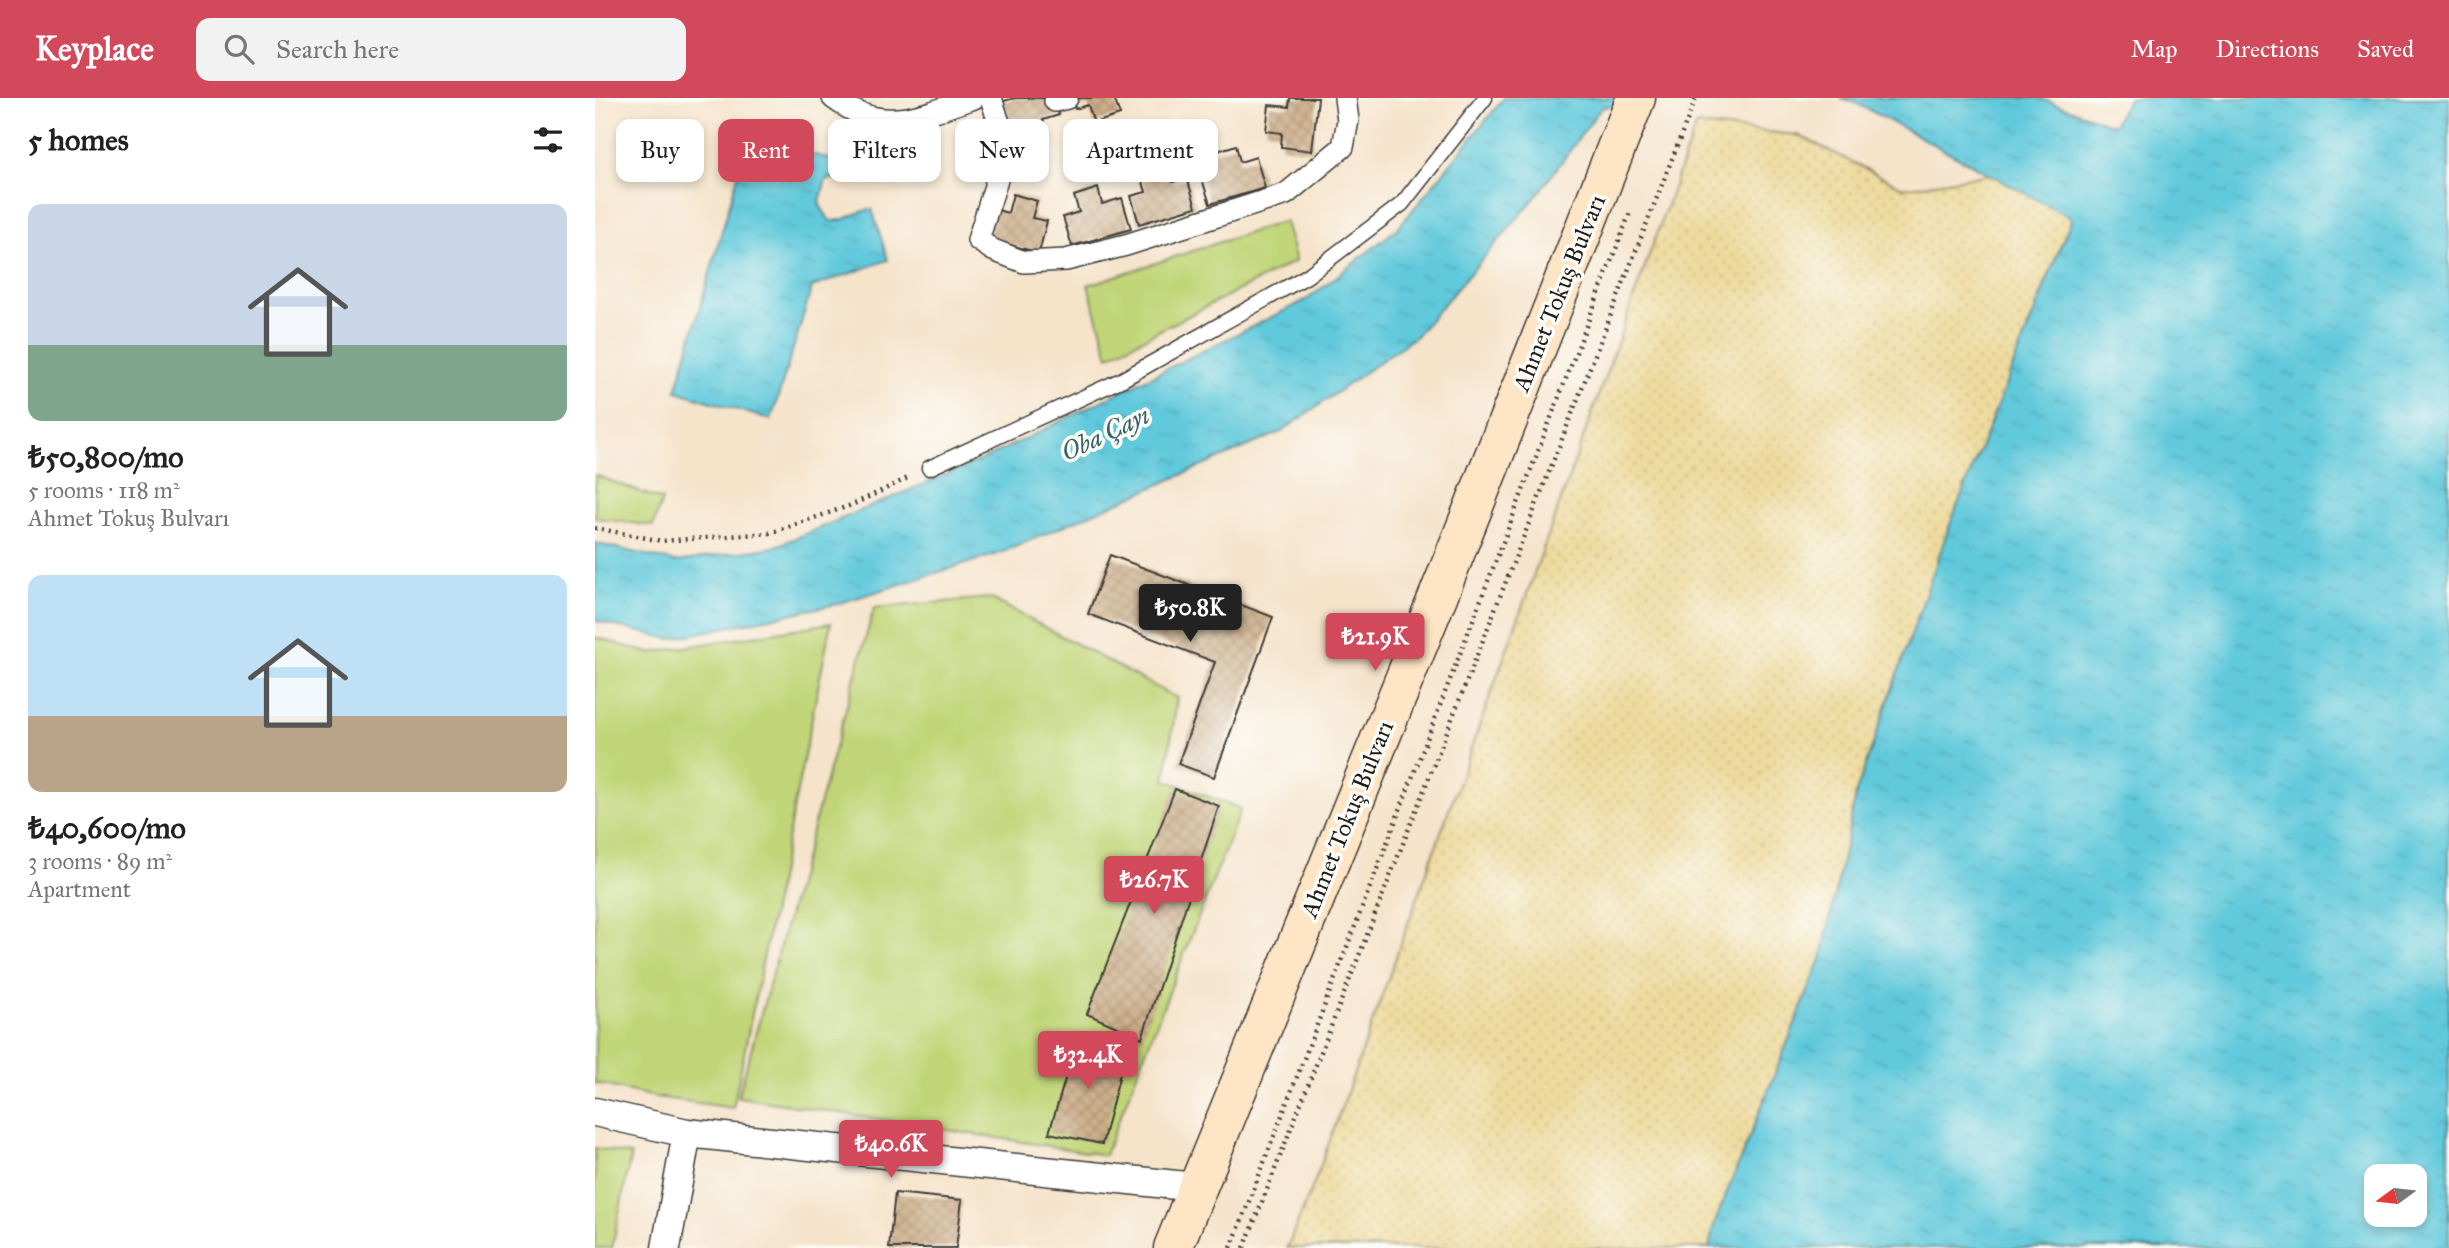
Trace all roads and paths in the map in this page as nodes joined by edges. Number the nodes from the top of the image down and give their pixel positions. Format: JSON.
{"nodes":[{"id":1,"x":833,"y":98,"type":"edge"},
{"id":2,"x":974,"y":98,"type":"edge"},
{"id":3,"x":991,"y":98,"type":"edge"},
{"id":4,"x":1345,"y":98,"type":"edge"},
{"id":5,"x":1485,"y":98,"type":"edge"},
{"id":6,"x":1696,"y":98,"type":"edge"},
{"id":7,"x":1632,"y":107,"type":"edge"},
{"id":8,"x":1633,"y":207,"type":"dead end"},
{"id":9,"x":929,"y":468,"type":"joint"},
{"id":10,"x":595,"y":528,"type":"edge"},
{"id":11,"x":595,"y":1112,"type":"edge"},
{"id":12,"x":687,"y":1133,"type":"junction"},
{"id":13,"x":1195,"y":1187,"type":"junction"},
{"id":14,"x":666,"y":1248,"type":"edge"},
{"id":15,"x":1173,"y":1248,"type":"edge"},
{"id":16,"x":1231,"y":1248,"type":"edge"},
{"id":17,"x":1244,"y":1248,"type":"edge"}],
"edges":[{"from":1,"to":2,"type":"street"},
{"from":3,"to":4,"type":"street"},
{"from":5,"to":9,"type":"lane"},
{"from":6,"to":17,"type":"path"},
{"from":7,"to":13,"type":"main road","name":"Ahmet Tokuş Bulvarı"},
{"from":8,"to":16,"type":"path"},
{"from":9,"to":10,"type":"path"},
{"from":11,"to":12,"type":"street"},
{"from":12,"to":13,"type":"street"},
{"from":12,"to":14,"type":"street"},
{"from":13,"to":15,"type":"main road","name":"Ahmet Tokuş Bulvarı"}]}
